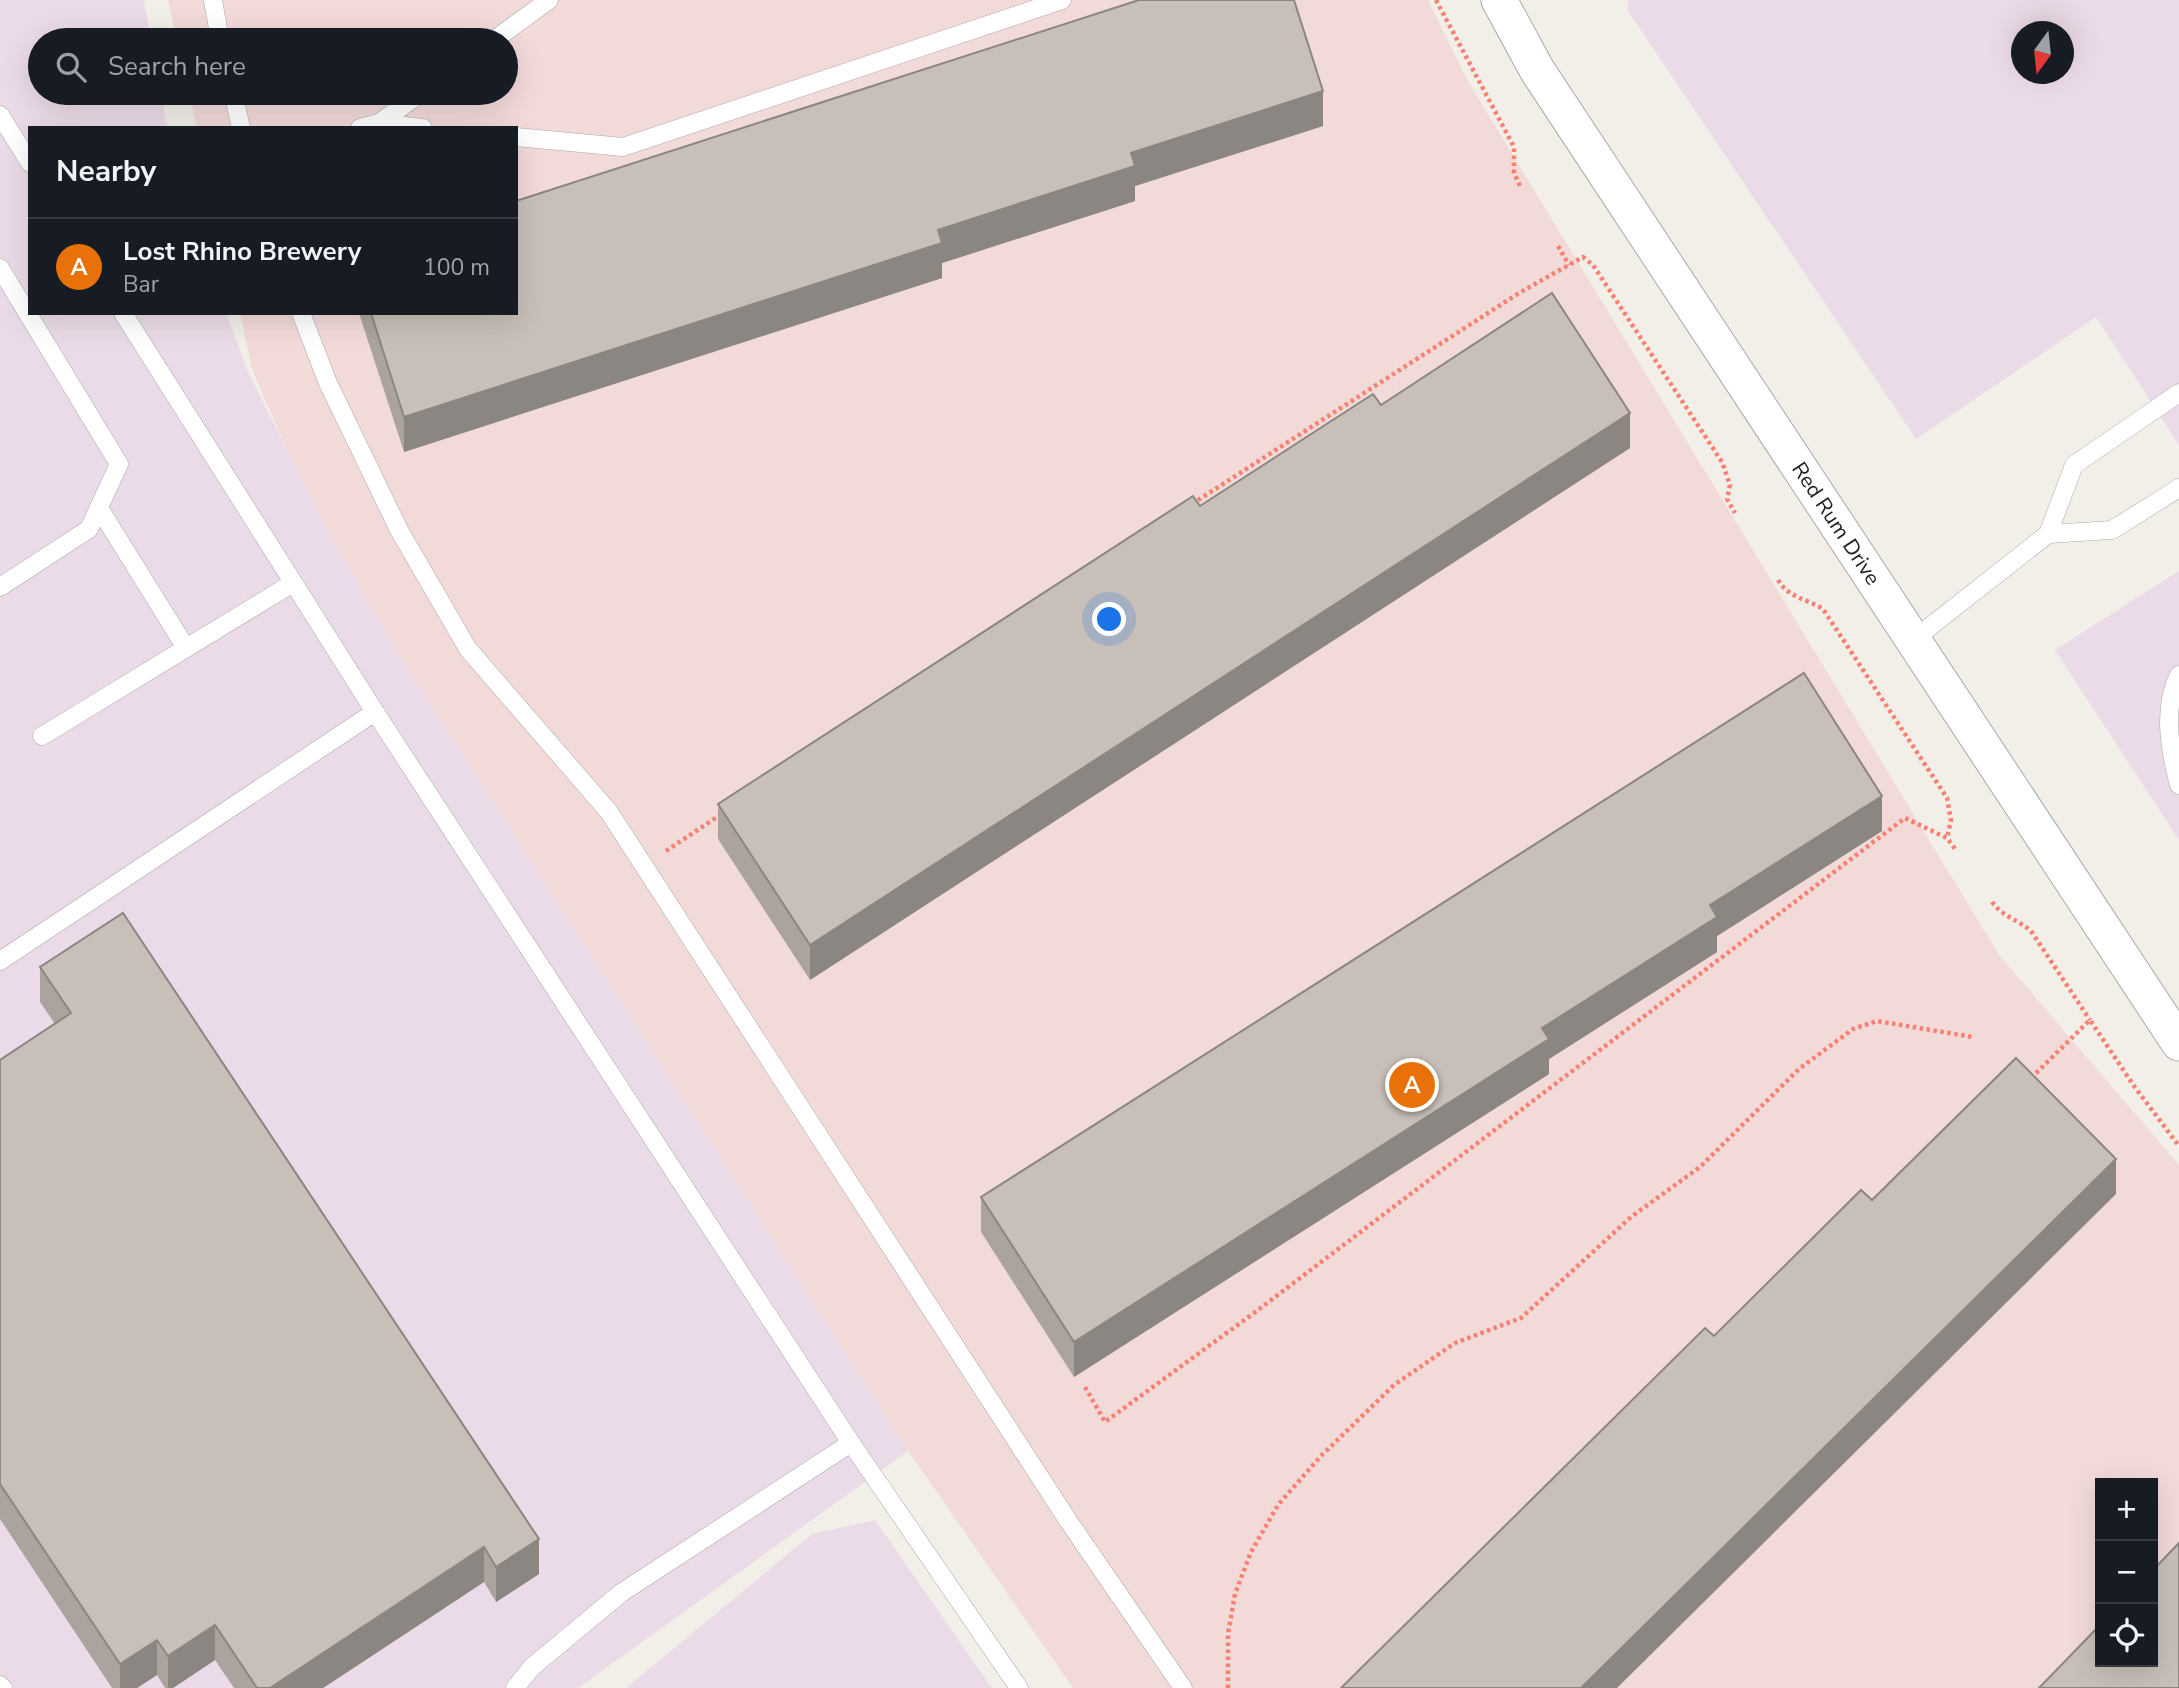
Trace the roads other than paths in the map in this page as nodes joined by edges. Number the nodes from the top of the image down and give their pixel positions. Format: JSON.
{"nodes":[{"id":1,"x":213,"y":0,"type":"edge"},
{"id":2,"x":550,"y":0,"type":"edge"},
{"id":3,"x":1062,"y":0,"type":"edge"},
{"id":4,"x":1499,"y":0,"type":"edge"},
{"id":5,"x":218,"y":28,"type":"edge"},
{"id":6,"x":511,"y":28,"type":"edge"},
{"id":7,"x":236,"y":105,"type":"edge"},
{"id":8,"x":404,"y":105,"type":"edge"},
{"id":9,"x":0,"y":115,"type":"edge"},
{"id":10,"x":379,"y":123,"type":"junction"},
{"id":11,"x":241,"y":126,"type":"edge"},
{"id":12,"x":368,"y":126,"type":"edge"},
{"id":13,"x":405,"y":126,"type":"edge"},
{"id":14,"x":518,"y":137,"type":"edge"},
{"id":15,"x":28,"y":160,"type":"edge"},
{"id":16,"x":0,"y":268,"type":"edge"},
{"id":17,"x":28,"y":314,"type":"edge"},
{"id":18,"x":29,"y":315,"type":"edge"},
{"id":19,"x":124,"y":315,"type":"edge"},
{"id":20,"x":302,"y":315,"type":"edge"},
{"id":21,"x":2179,"y":393,"type":"edge"},
{"id":22,"x":2179,"y":488,"type":"edge"},
{"id":23,"x":99,"y":508,"type":"junction"},
{"id":24,"x":2048,"y":534,"type":"junction"},
{"id":25,"x":293,"y":583,"type":"junction"},
{"id":26,"x":0,"y":587,"type":"edge"},
{"id":27,"x":1913,"y":640,"type":"junction"},
{"id":28,"x":186,"y":648,"type":"junction"},
{"id":29,"x":2179,"y":675,"type":"edge"},
{"id":30,"x":375,"y":712,"type":"junction"},
{"id":31,"x":41,"y":736,"type":"dead end"},
{"id":32,"x":2179,"y":785,"type":"edge"},
{"id":33,"x":0,"y":961,"type":"edge"},
{"id":34,"x":2179,"y":1043,"type":"edge"},
{"id":35,"x":851,"y":1443,"type":"junction"},
{"id":36,"x":515,"y":1688,"type":"edge"},
{"id":37,"x":1019,"y":1688,"type":"edge"},
{"id":38,"x":1183,"y":1688,"type":"edge"}],
"edges":[{"from":1,"to":5,"type":"lane"},
{"from":2,"to":6,"type":"lane"},
{"from":3,"to":14,"type":"lane"},
{"from":4,"to":27,"type":"street","name":"Red Rum Drive"},
{"from":7,"to":11,"type":"lane"},
{"from":8,"to":10,"type":"lane"},
{"from":9,"to":15,"type":"lane"},
{"from":10,"to":12,"type":"lane"},
{"from":10,"to":13,"type":"lane"},
{"from":16,"to":17,"type":"lane"},
{"from":18,"to":23,"type":"lane"},
{"from":19,"to":25,"type":"lane"},
{"from":20,"to":38,"type":"lane"},
{"from":21,"to":24,"type":"lane"},
{"from":22,"to":24,"type":"lane"},
{"from":23,"to":26,"type":"lane"},
{"from":23,"to":28,"type":"lane"},
{"from":24,"to":27,"type":"lane"},
{"from":25,"to":28,"type":"lane"},
{"from":25,"to":30,"type":"lane"},
{"from":27,"to":34,"type":"street","name":"Red Rum Drive"},
{"from":28,"to":31,"type":"lane"},
{"from":29,"to":32,"type":"lane"},
{"from":30,"to":33,"type":"lane"},
{"from":30,"to":35,"type":"lane"},
{"from":35,"to":36,"type":"lane"},
{"from":35,"to":37,"type":"lane"}]}
